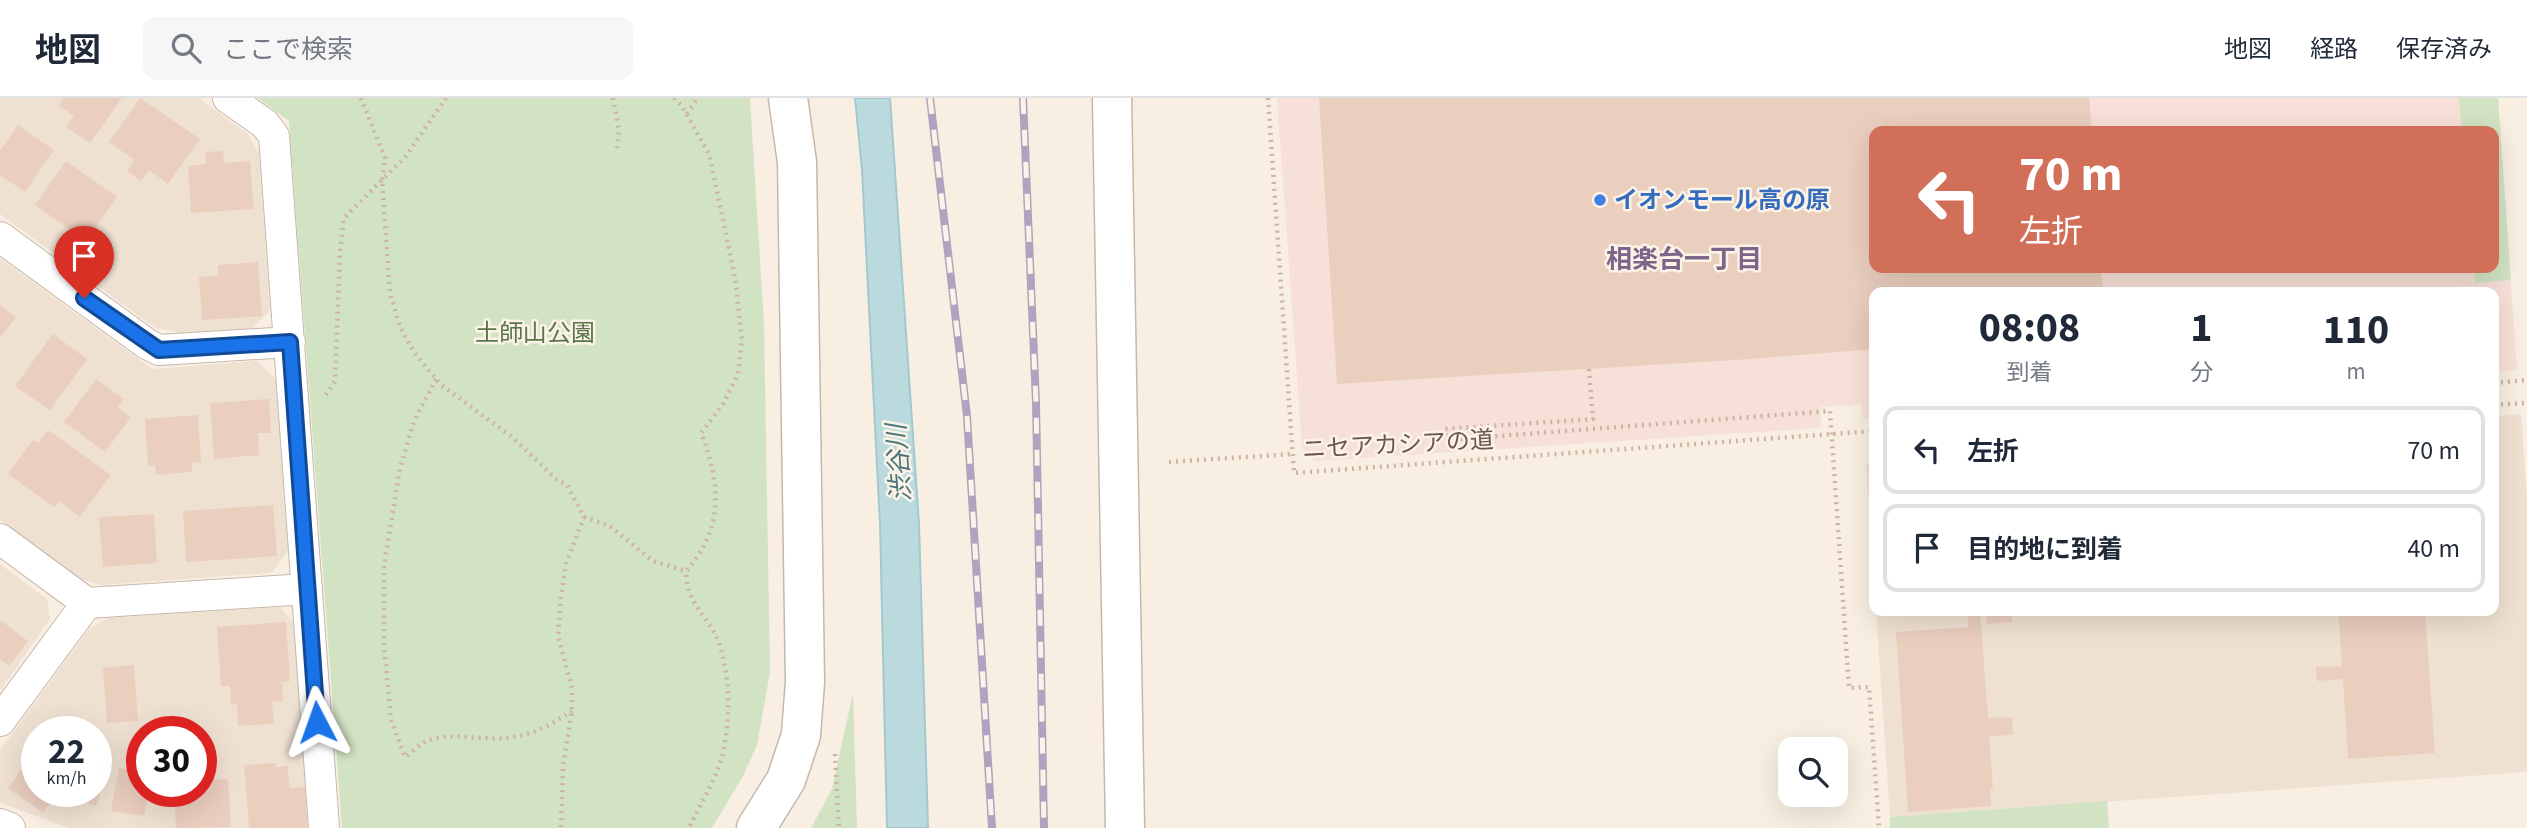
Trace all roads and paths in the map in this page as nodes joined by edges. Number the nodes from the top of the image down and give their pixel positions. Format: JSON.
{"nodes":[{"id":1,"x":228,"y":98,"type":"edge"},
{"id":2,"x":361,"y":98,"type":"edge"},
{"id":3,"x":446,"y":98,"type":"edge"},
{"id":4,"x":613,"y":98,"type":"edge"},
{"id":5,"x":674,"y":98,"type":"edge"},
{"id":6,"x":698,"y":98,"type":"edge"},
{"id":7,"x":788,"y":98,"type":"edge"},
{"id":8,"x":1112,"y":98,"type":"edge"},
{"id":9,"x":1268,"y":98,"type":"edge"},
{"id":10,"x":687,"y":115,"type":"junction"},
{"id":11,"x":617,"y":148,"type":"dead end"},
{"id":12,"x":382,"y":181,"type":"junction"},
{"id":13,"x":0,"y":237,"type":"edge"},
{"id":14,"x":290,"y":342,"type":"junction"},
{"id":15,"x":1589,"y":369,"type":"dead end"},
{"id":16,"x":436,"y":378,"type":"junction"},
{"id":17,"x":2527,"y":380,"type":"edge"},
{"id":18,"x":2499,"y":383,"type":"edge"},
{"id":19,"x":2527,"y":402,"type":"edge"},
{"id":20,"x":294,"y":404,"type":"junction"},
{"id":21,"x":2499,"y":405,"type":"edge"},
{"id":22,"x":1869,"y":430,"type":"edge"},
{"id":23,"x":1832,"y":434,"type":"junction"},
{"id":24,"x":1293,"y":454,"type":"junction"},
{"id":25,"x":1170,"y":462,"type":"dead end"},
{"id":26,"x":584,"y":517,"type":"junction"},
{"id":27,"x":0,"y":540,"type":"edge"},
{"id":28,"x":686,"y":571,"type":"junction"},
{"id":29,"x":307,"y":589,"type":"junction"},
{"id":30,"x":87,"y":603,"type":"junction"},
{"id":31,"x":572,"y":711,"type":"junction"},
{"id":32,"x":0,"y":721,"type":"edge"},
{"id":33,"x":835,"y":752,"type":"dead end"},
{"id":34,"x":0,"y":824,"type":"edge"},
{"id":35,"x":10,"y":828,"type":"edge"},
{"id":36,"x":324,"y":828,"type":"edge"},
{"id":37,"x":561,"y":828,"type":"edge"},
{"id":38,"x":689,"y":828,"type":"edge"},
{"id":39,"x":756,"y":828,"type":"edge"},
{"id":40,"x":839,"y":828,"type":"edge"},
{"id":41,"x":1125,"y":828,"type":"edge"},
{"id":42,"x":1879,"y":828,"type":"edge"}],
"edges":[{"from":1,"to":14,"type":"street"},
{"from":2,"to":12,"type":"path"},
{"from":3,"to":12,"type":"path"},
{"from":4,"to":11,"type":"path"},
{"from":5,"to":10,"type":"path"},
{"from":6,"to":10,"type":"path"},
{"from":7,"to":39,"type":"street"},
{"from":8,"to":41,"type":"street"},
{"from":9,"to":24,"type":"path","name":"ニセアカシアの道"},
{"from":10,"to":28,"type":"path"},
{"from":12,"to":16,"type":"path"},
{"from":12,"to":20,"type":"path"},
{"from":13,"to":14,"type":"street"},
{"from":14,"to":20,"type":"street"},
{"from":15,"to":23,"type":"path"},
{"from":16,"to":26,"type":"path"},
{"from":16,"to":31,"type":"path"},
{"from":17,"to":18,"type":"path"},
{"from":19,"to":21,"type":"path"},
{"from":20,"to":29,"type":"street"},
{"from":22,"to":23,"type":"path","name":"ニセアカシアの道"},
{"from":23,"to":24,"type":"path","name":"ニセアカシアの道"},
{"from":23,"to":42,"type":"path"},
{"from":24,"to":25,"type":"path"},
{"from":26,"to":28,"type":"path"},
{"from":26,"to":31,"type":"path"},
{"from":27,"to":30,"type":"street"},
{"from":28,"to":38,"type":"path"},
{"from":29,"to":30,"type":"street"},
{"from":29,"to":36,"type":"street"},
{"from":30,"to":32,"type":"street"},
{"from":31,"to":37,"type":"path"},
{"from":33,"to":40,"type":"path"},
{"from":34,"to":35,"type":"street"}]}
